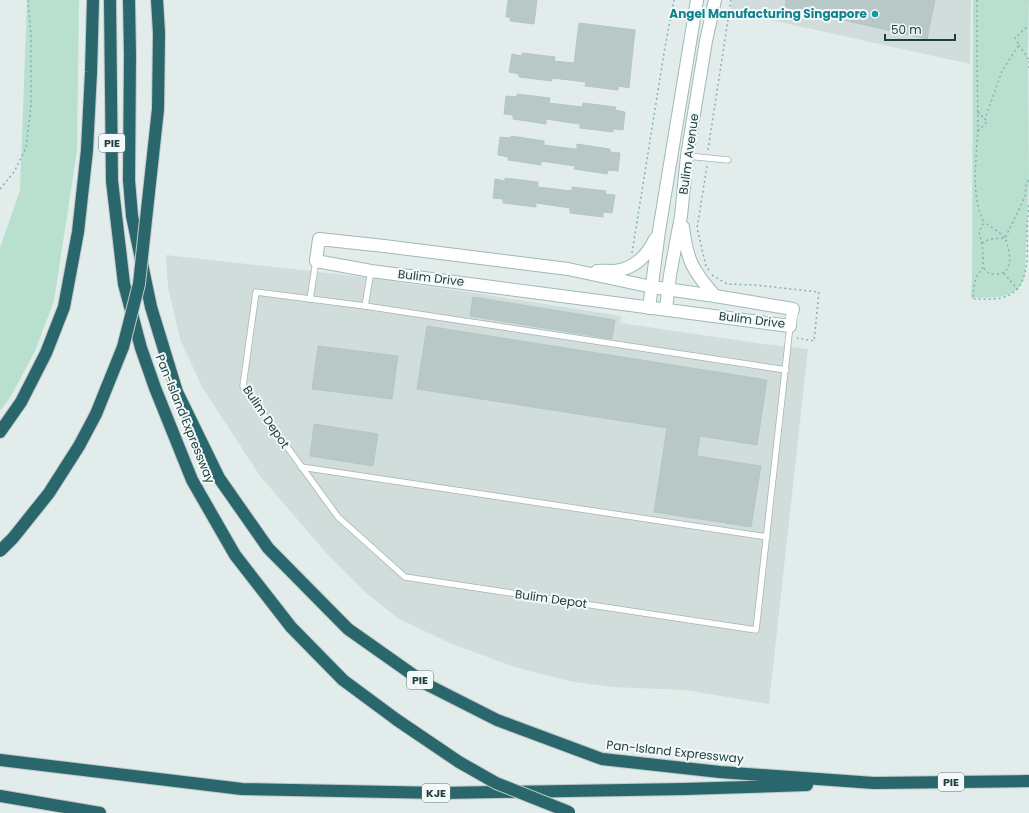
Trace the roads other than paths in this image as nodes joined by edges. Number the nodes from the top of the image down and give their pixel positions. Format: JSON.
{"nodes":[{"id":1,"x":93,"y":0,"type":"edge"},
{"id":2,"x":110,"y":0,"type":"edge"},
{"id":3,"x":129,"y":0,"type":"edge"},
{"id":4,"x":157,"y":0,"type":"edge"},
{"id":5,"x":697,"y":0,"type":"edge"},
{"id":6,"x":715,"y":0,"type":"edge"},
{"id":7,"x":687,"y":156,"type":"junction"},
{"id":8,"x":728,"y":160,"type":"dead end"},
{"id":9,"x":681,"y":216,"type":"junction"},
{"id":10,"x":659,"y":231,"type":"junction"},
{"id":11,"x":316,"y":261,"type":"junction"},
{"id":12,"x":568,"y":269,"type":"junction"},
{"id":13,"x":371,"y":270,"type":"junction"},
{"id":14,"x":652,"y":288,"type":"junction"},
{"id":15,"x":668,"y":290,"type":"junction"},
{"id":16,"x":716,"y":296,"type":"junction"},
{"id":17,"x":310,"y":298,"type":"junction"},
{"id":18,"x":365,"y":306,"type":"junction"},
{"id":19,"x":649,"y":308,"type":"junction"},
{"id":20,"x":793,"y":309,"type":"joint"},
{"id":21,"x":666,"y":310,"type":"junction"},
{"id":22,"x":790,"y":331,"type":"junction"},
{"id":23,"x":786,"y":370,"type":"junction"},
{"id":24,"x":0,"y":432,"type":"edge"},
{"id":25,"x":301,"y":466,"type":"junction"},
{"id":26,"x":767,"y":537,"type":"junction"},
{"id":27,"x":0,"y":551,"type":"edge"},
{"id":28,"x":0,"y":760,"type":"edge"},
{"id":29,"x":1029,"y":781,"type":"edge"},
{"id":30,"x":874,"y":783,"type":"junction"},
{"id":31,"x":0,"y":796,"type":"edge"},
{"id":32,"x":100,"y":813,"type":"edge"},
{"id":33,"x":570,"y":813,"type":"edge"}],
"edges":[{"from":1,"to":24,"type":"highway"},
{"from":2,"to":33,"type":"highway","name":"Pan-Island Expressway","number":"PIE","bridge":true},
{"from":3,"to":30,"type":"highway","name":"Pan-Island Expressway","number":"PIE"},
{"from":4,"to":27,"type":"highway","bridge":true},
{"from":5,"to":10,"type":"street","name":"Bulim Avenue"},
{"from":6,"to":7,"type":"street","name":"Bulim Avenue"},
{"from":7,"to":8,"type":"lane"},
{"from":7,"to":9,"type":"street","name":"Bulim Avenue"},
{"from":9,"to":15,"type":"street","name":"Bulim Avenue"},
{"from":9,"to":16,"type":"street"},
{"from":10,"to":12,"type":"street"},
{"from":10,"to":14,"type":"street","name":"Bulim Avenue"},
{"from":11,"to":12,"type":"street","name":"Bulim Drive"},
{"from":11,"to":13,"type":"street","name":"Bulim Drive"},
{"from":11,"to":17,"type":"lane"},
{"from":12,"to":14,"type":"street","name":"Bulim Drive"},
{"from":13,"to":18,"type":"lane"},
{"from":13,"to":19,"type":"street","name":"Bulim Drive"},
{"from":14,"to":15,"type":"street","name":"Bulim Drive"},
{"from":14,"to":19,"type":"street","name":"Bulim Avenue"},
{"from":15,"to":16,"type":"street","name":"Bulim Drive"},
{"from":15,"to":21,"type":"street","name":"Bulim Avenue"},
{"from":16,"to":20,"type":"street","name":"Bulim Drive"},
{"from":17,"to":18,"type":"lane"},
{"from":17,"to":25,"type":"lane","name":"Bulim Depot"},
{"from":18,"to":23,"type":"lane"},
{"from":19,"to":21,"type":"street","name":"Bulim Drive"},
{"from":20,"to":22,"type":"street","name":"Bulim Drive"},
{"from":21,"to":22,"type":"street","name":"Bulim Drive"},
{"from":22,"to":23,"type":"lane","name":"Bulim Depot"},
{"from":23,"to":26,"type":"lane","name":"Bulim Depot"},
{"from":25,"to":26,"type":"lane"},
{"from":25,"to":26,"type":"lane","name":"Bulim Depot"},
{"from":28,"to":30,"type":"highway","number":"KJE"},
{"from":29,"to":30,"type":"highway","name":"Pan-Island Expressway","number":"PIE"},
{"from":31,"to":32,"type":"highway"}]}
